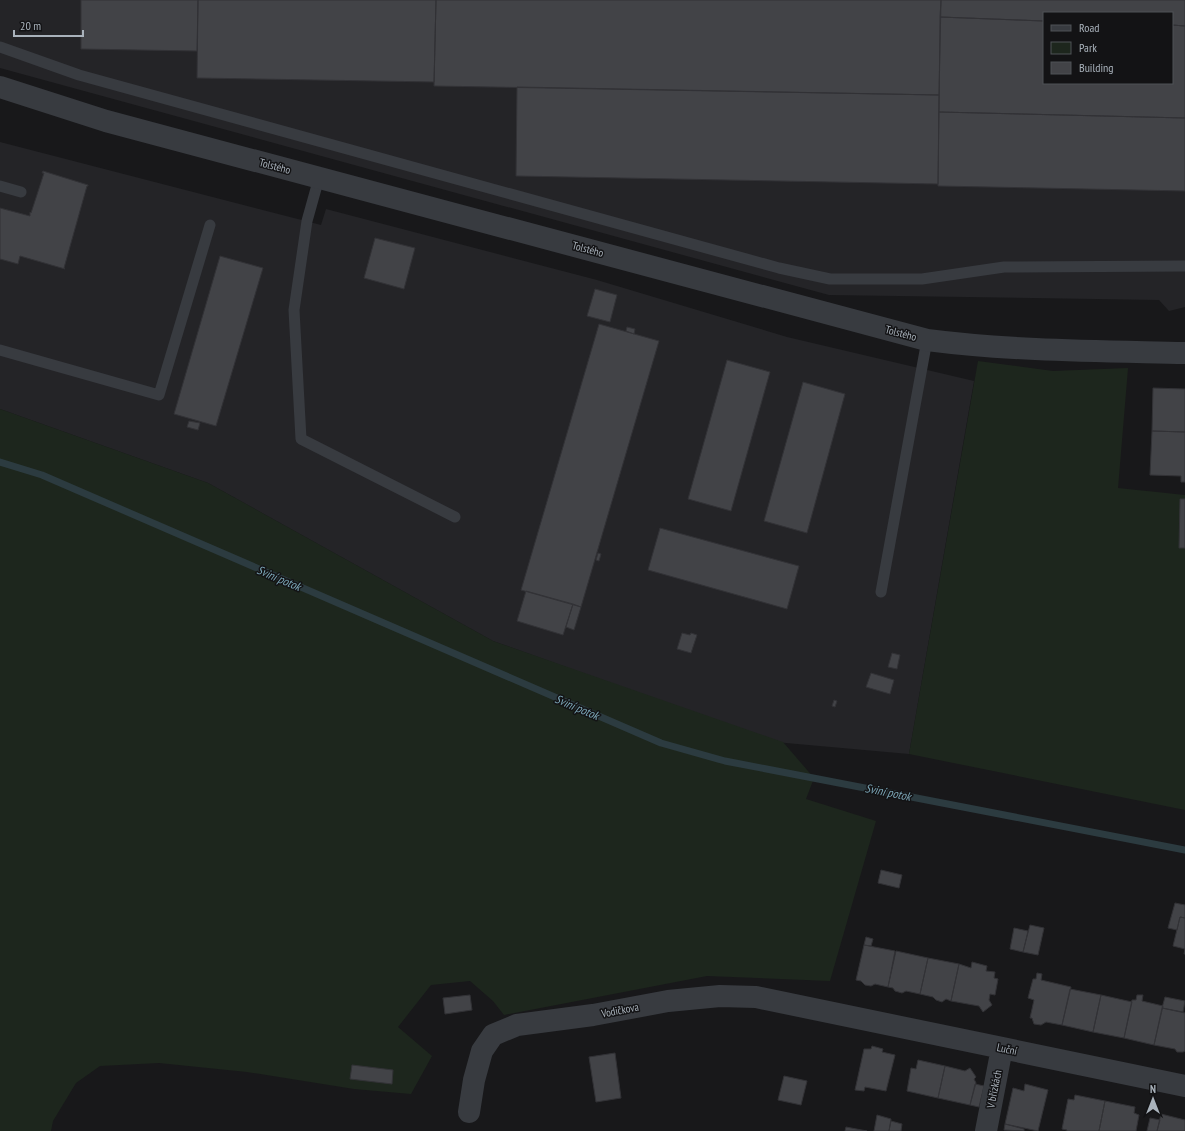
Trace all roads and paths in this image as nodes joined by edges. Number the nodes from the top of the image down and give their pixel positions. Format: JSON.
{"nodes":[{"id":1,"x":0,"y":47,"type":"edge"},
{"id":2,"x":0,"y":87,"type":"edge"},
{"id":3,"x":319,"y":178,"type":"junction"},
{"id":4,"x":0,"y":186,"type":"edge"},
{"id":5,"x":21,"y":192,"type":"dead end"},
{"id":6,"x":210,"y":225,"type":"dead end"},
{"id":7,"x":1185,"y":266,"type":"edge"},
{"id":8,"x":927,"y":340,"type":"junction"},
{"id":9,"x":0,"y":350,"type":"edge"},
{"id":10,"x":1185,"y":353,"type":"edge"},
{"id":11,"x":455,"y":517,"type":"dead end"},
{"id":12,"x":881,"y":592,"type":"dead end"},
{"id":13,"x":829,"y":1013,"type":"joint"},
{"id":14,"x":1002,"y":1048,"type":"junction"},
{"id":15,"x":1185,"y":1086,"type":"edge"},
{"id":16,"x":469,"y":1112,"type":"dead end"},
{"id":17,"x":986,"y":1131,"type":"edge"}],
"edges":[{"from":1,"to":7,"type":"lane"},
{"from":2,"to":3,"type":"street","name":"Tolstého"},
{"from":3,"to":8,"type":"street","name":"Tolstého"},
{"from":3,"to":11,"type":"lane"},
{"from":4,"to":5,"type":"lane"},
{"from":6,"to":9,"type":"lane"},
{"from":8,"to":10,"type":"street","name":"Tolstého"},
{"from":8,"to":12,"type":"lane"},
{"from":13,"to":14,"type":"street","name":"Luční"},
{"from":13,"to":16,"type":"street","name":"Vodičkova"},
{"from":14,"to":15,"type":"street","name":"Luční"},
{"from":14,"to":17,"type":"street","name":"V břízkách"}]}
